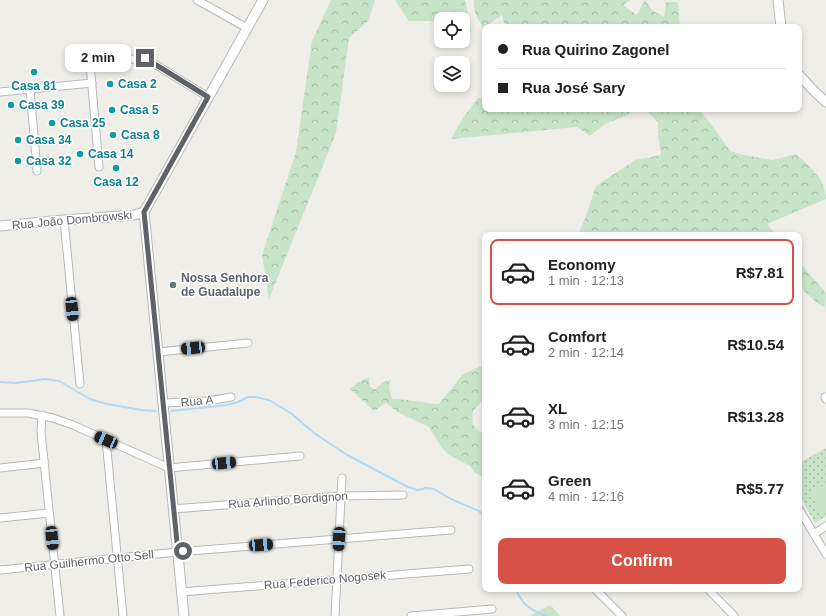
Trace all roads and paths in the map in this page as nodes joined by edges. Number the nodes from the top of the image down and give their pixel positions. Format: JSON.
{"nodes":[{"id":1,"x":197,"y":0,"type":"edge"},
{"id":2,"x":263,"y":0,"type":"edge"},
{"id":3,"x":778,"y":0,"type":"edge"},
{"id":4,"x":780,"y":24,"type":"edge"},
{"id":5,"x":247,"y":28,"type":"junction"},
{"id":6,"x":122,"y":60,"type":"dead end"},
{"id":7,"x":114,"y":61,"type":"dead end"},
{"id":8,"x":802,"y":78,"type":"edge"},
{"id":9,"x":92,"y":83,"type":"junction"},
{"id":10,"x":30,"y":90,"type":"junction"},
{"id":11,"x":0,"y":92,"type":"edge"},
{"id":12,"x":208,"y":97,"type":"junction"},
{"id":13,"x":826,"y":102,"type":"edge"},
{"id":14,"x":99,"y":167,"type":"dead end"},
{"id":15,"x":38,"y":171,"type":"dead end"},
{"id":16,"x":144,"y":212,"type":"junction"},
{"id":17,"x":64,"y":220,"type":"junction"},
{"id":18,"x":0,"y":226,"type":"edge"},
{"id":19,"x":248,"y":343,"type":"dead end"},
{"id":20,"x":158,"y":352,"type":"junction"},
{"id":21,"x":80,"y":384,"type":"dead end"},
{"id":22,"x":231,"y":397,"type":"dead end"},
{"id":23,"x":163,"y":404,"type":"junction"},
{"id":24,"x":0,"y":413,"type":"edge"},
{"id":25,"x":42,"y":415,"type":"junction"},
{"id":26,"x":106,"y":440,"type":"junction"},
{"id":27,"x":300,"y":456,"type":"dead end"},
{"id":28,"x":44,"y":463,"type":"junction"},
{"id":29,"x":0,"y":468,"type":"edge"},
{"id":30,"x":169,"y":468,"type":"junction"},
{"id":31,"x":342,"y":478,"type":"dead end"},
{"id":32,"x":403,"y":495,"type":"dead end"},
{"id":33,"x":341,"y":496,"type":"junction"},
{"id":34,"x":173,"y":509,"type":"junction"},
{"id":35,"x":50,"y":513,"type":"junction"},
{"id":36,"x":802,"y":514,"type":"edge"},
{"id":37,"x":0,"y":518,"type":"edge"},
{"id":38,"x":826,"y":526,"type":"edge"},
{"id":39,"x":451,"y":530,"type":"dead end"},
{"id":40,"x":814,"y":534,"type":"junction"},
{"id":41,"x":339,"y":539,"type":"junction"},
{"id":42,"x":178,"y":552,"type":"junction"},
{"id":43,"x":826,"y":554,"type":"edge"},
{"id":44,"x":117,"y":558,"type":"junction"},
{"id":45,"x":55,"y":564,"type":"junction"},
{"id":46,"x":469,"y":569,"type":"dead end"},
{"id":47,"x":0,"y":570,"type":"edge"},
{"id":48,"x":337,"y":580,"type":"junction"},
{"id":49,"x":182,"y":592,"type":"junction"},
{"id":50,"x":598,"y":592,"type":"edge"},
{"id":51,"x":711,"y":592,"type":"edge"},
{"id":52,"x":492,"y":609,"type":"dead end"},
{"id":53,"x":60,"y":616,"type":"edge"},
{"id":54,"x":122,"y":616,"type":"edge"},
{"id":55,"x":184,"y":616,"type":"edge"},
{"id":56,"x":335,"y":616,"type":"edge"},
{"id":57,"x":411,"y":616,"type":"edge"},
{"id":58,"x":622,"y":616,"type":"edge"},
{"id":59,"x":734,"y":616,"type":"edge"}],
"edges":[{"from":1,"to":5,"type":"street"},
{"from":2,"to":5,"type":"street"},
{"from":3,"to":4,"type":"street"},
{"from":5,"to":12,"type":"street"},
{"from":6,"to":12,"type":"street"},
{"from":7,"to":9,"type":"street"},
{"from":8,"to":13,"type":"street"},
{"from":9,"to":10,"type":"street"},
{"from":9,"to":14,"type":"street"},
{"from":10,"to":11,"type":"street"},
{"from":10,"to":15,"type":"street"},
{"from":12,"to":16,"type":"street"},
{"from":16,"to":17,"type":"street","name":"Rua João Dombrowski"},
{"from":16,"to":20,"type":"street"},
{"from":17,"to":18,"type":"street","name":"Rua João Dombrowski"},
{"from":17,"to":21,"type":"street"},
{"from":19,"to":20,"type":"street"},
{"from":20,"to":23,"type":"street"},
{"from":22,"to":23,"type":"street","name":"Rua A"},
{"from":23,"to":30,"type":"street"},
{"from":24,"to":25,"type":"street"},
{"from":25,"to":26,"type":"street"},
{"from":25,"to":28,"type":"street"},
{"from":26,"to":30,"type":"street"},
{"from":26,"to":44,"type":"street"},
{"from":27,"to":30,"type":"street"},
{"from":28,"to":29,"type":"street"},
{"from":28,"to":35,"type":"street"},
{"from":30,"to":34,"type":"street"},
{"from":31,"to":33,"type":"street"},
{"from":32,"to":33,"type":"street","name":"Rua Arlindo Bordignon"},
{"from":33,"to":34,"type":"street","name":"Rua Arlindo Bordignon"},
{"from":33,"to":41,"type":"street"},
{"from":34,"to":42,"type":"street"},
{"from":35,"to":37,"type":"street"},
{"from":35,"to":45,"type":"street"},
{"from":36,"to":40,"type":"street"},
{"from":38,"to":40,"type":"street"},
{"from":39,"to":41,"type":"street","name":"Rua Guilhermo Otto Sell"},
{"from":40,"to":43,"type":"street"},
{"from":41,"to":42,"type":"street","name":"Rua Guilhermo Otto Sell"},
{"from":41,"to":48,"type":"street"},
{"from":42,"to":44,"type":"street","name":"Rua Guilhermo Otto Sell"},
{"from":42,"to":49,"type":"street"},
{"from":44,"to":45,"type":"street","name":"Rua Guilhermo Otto Sell"},
{"from":44,"to":54,"type":"street"},
{"from":45,"to":47,"type":"street","name":"Rua Guilhermo Otto Sell"},
{"from":45,"to":53,"type":"street"},
{"from":46,"to":48,"type":"street","name":"Rua Federico Nogosek"},
{"from":48,"to":49,"type":"street","name":"Rua Federico Nogosek"},
{"from":48,"to":56,"type":"street"},
{"from":49,"to":55,"type":"street"},
{"from":50,"to":58,"type":"street"},
{"from":51,"to":59,"type":"street"},
{"from":52,"to":57,"type":"street"}]}
